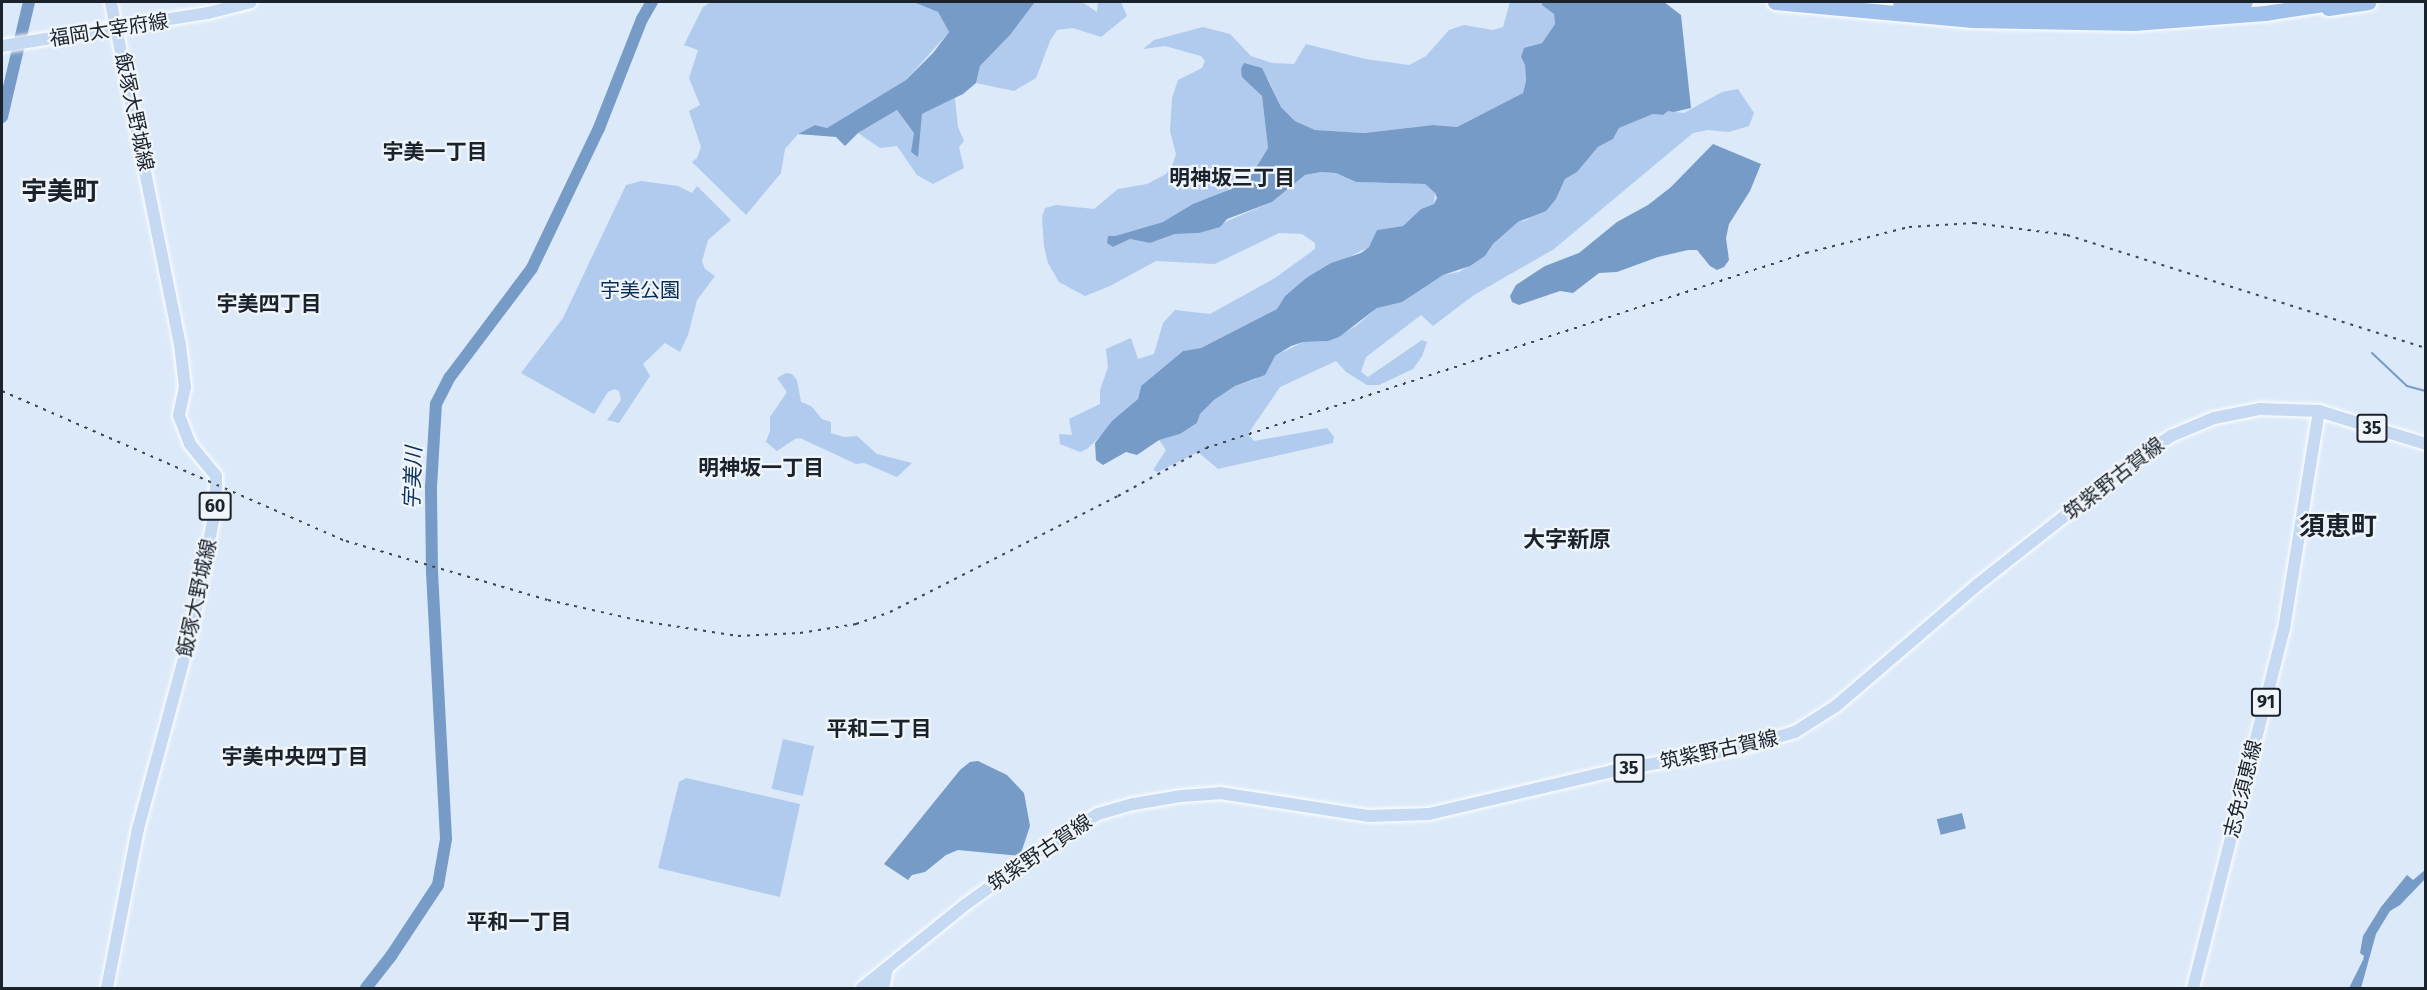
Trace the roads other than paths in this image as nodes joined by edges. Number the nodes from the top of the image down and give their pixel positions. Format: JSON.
{"nodes":[{"id":1,"x":111,"y":2,"type":"edge"},
{"id":2,"x":251,"y":2,"type":"edge"},
{"id":3,"x":1775,"y":2,"type":"edge"},
{"id":4,"x":1900,"y":2,"type":"edge"},
{"id":5,"x":2244,"y":2,"type":"edge"},
{"id":6,"x":2336,"y":2,"type":"edge"},
{"id":7,"x":2369,"y":2,"type":"edge"},
{"id":8,"x":2265,"y":13,"type":"junction"},
{"id":9,"x":117,"y":29,"type":"junction"},
{"id":10,"x":6,"y":46,"type":"edge"},
{"id":11,"x":2319,"y":411,"type":"junction"},
{"id":12,"x":2426,"y":444,"type":"edge"},
{"id":13,"x":887,"y":968,"type":"junction"},
{"id":14,"x":108,"y":988,"type":"edge"},
{"id":15,"x":862,"y":988,"type":"edge"},
{"id":16,"x":879,"y":988,"type":"edge"},
{"id":17,"x":2193,"y":988,"type":"edge"}],
"edges":[{"from":1,"to":9,"type":"main road","name":"飯塚大野城線","number":"60"},
{"from":2,"to":9,"type":"main road","name":"福岡太宰府線"},
{"from":3,"to":8,"type":"highway"},
{"from":4,"to":5,"type":"highway"},
{"from":6,"to":8,"type":"highway"},
{"from":7,"to":8,"type":"highway"},
{"from":9,"to":10,"type":"main road","name":"福岡太宰府線"},
{"from":9,"to":14,"type":"main road","name":"飯塚大野城線","number":"60"},
{"from":11,"to":12,"type":"main road","name":"筑紫野古賀線","number":"35"},
{"from":11,"to":13,"type":"main road","name":"筑紫野古賀線","number":"35"},
{"from":11,"to":17,"type":"main road","name":"志免須恵線","number":"91"},
{"from":13,"to":15,"type":"main road","name":"筑紫野古賀線","number":"35"},
{"from":13,"to":16,"type":"main road","name":"筑紫野古賀線","number":"35"}]}
